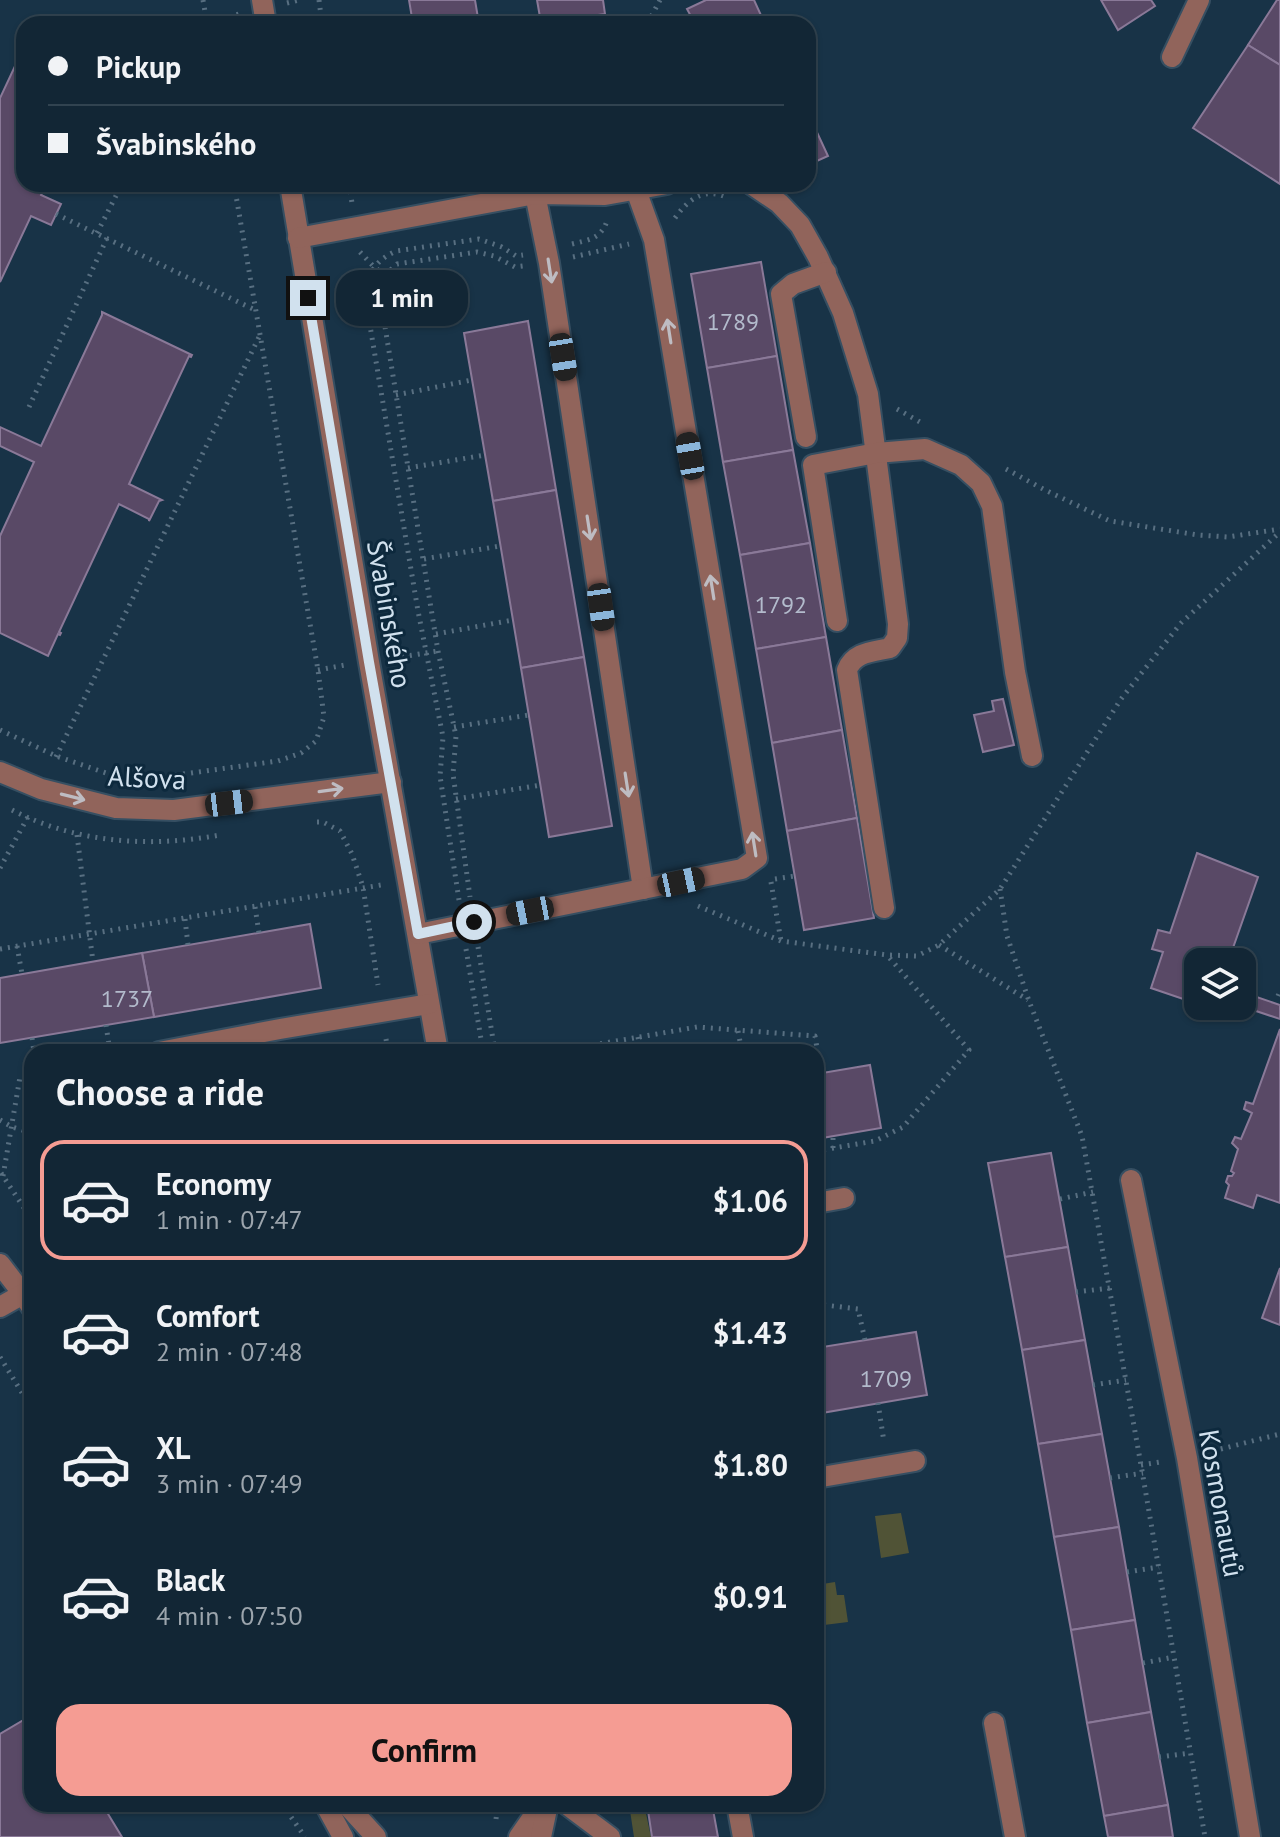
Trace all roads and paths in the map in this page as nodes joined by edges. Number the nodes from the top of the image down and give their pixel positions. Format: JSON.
{"nodes":[{"id":1,"x":1199,"y":0,"type":"edge"},
{"id":2,"x":1172,"y":57,"type":"dead end"},
{"id":3,"x":118,"y":192,"type":"edge"},
{"id":4,"x":235,"y":192,"type":"edge"},
{"id":5,"x":291,"y":192,"type":"edge"},
{"id":6,"x":350,"y":192,"type":"edge"},
{"id":7,"x":624,"y":192,"type":"edge"},
{"id":8,"x":637,"y":192,"type":"edge"},
{"id":9,"x":763,"y":192,"type":"edge"},
{"id":10,"x":535,"y":194,"type":"junction"},
{"id":11,"x":605,"y":195,"type":"junction"},
{"id":12,"x":56,"y":214,"type":"dead end"},
{"id":13,"x":355,"y":226,"type":"junction"},
{"id":14,"x":97,"y":233,"type":"junction"},
{"id":15,"x":107,"y":238,"type":"junction"},
{"id":16,"x":298,"y":238,"type":"junction"},
{"id":17,"x":654,"y":240,"type":"junction"},
{"id":18,"x":547,"y":257,"type":"junction"},
{"id":19,"x":374,"y":267,"type":"junction"},
{"id":20,"x":826,"y":272,"type":"junction"},
{"id":21,"x":385,"y":275,"type":"junction"},
{"id":22,"x":256,"y":311,"type":"junction"},
{"id":23,"x":260,"y":337,"type":"junction"},
{"id":24,"x":472,"y":380,"type":"dead end"},
{"id":25,"x":868,"y":394,"type":"junction"},
{"id":26,"x":396,"y":395,"type":"junction"},
{"id":27,"x":29,"y":407,"type":"dead end"},
{"id":28,"x":923,"y":423,"type":"dead end"},
{"id":29,"x":806,"y":437,"type":"dead end"},
{"id":30,"x":876,"y":453,"type":"junction"},
{"id":31,"x":485,"y":455,"type":"dead end"},
{"id":32,"x":408,"y":468,"type":"junction"},
{"id":33,"x":1005,"y":468,"type":"dead end"},
{"id":34,"x":1280,"y":530,"type":"edge"},
{"id":35,"x":500,"y":546,"type":"dead end"},
{"id":36,"x":424,"y":559,"type":"junction"},
{"id":37,"x":513,"y":620,"type":"dead end"},
{"id":38,"x":837,"y":621,"type":"dead end"},
{"id":39,"x":436,"y":634,"type":"junction"},
{"id":40,"x":529,"y":715,"type":"dead end"},
{"id":41,"x":454,"y":727,"type":"junction"},
{"id":42,"x":0,"y":730,"type":"edge"},
{"id":43,"x":56,"y":756,"type":"junction"},
{"id":44,"x":1032,"y":756,"type":"dead end"},
{"id":45,"x":0,"y":772,"type":"edge"},
{"id":46,"x":391,"y":782,"type":"junction"},
{"id":47,"x":541,"y":785,"type":"dead end"},
{"id":48,"x":41,"y":789,"type":"junction"},
{"id":49,"x":456,"y":799,"type":"junction"},
{"id":50,"x":77,"y":835,"type":"dead end"},
{"id":51,"x":0,"y":868,"type":"edge"},
{"id":52,"x":389,"y":884,"type":"dead end"},
{"id":53,"x":363,"y":887,"type":"junction"},
{"id":54,"x":643,"y":889,"type":"junction"},
{"id":55,"x":1000,"y":889,"type":"junction"},
{"id":56,"x":696,"y":905,"type":"dead end"},
{"id":57,"x":255,"y":907,"type":"junction"},
{"id":58,"x":884,"y":908,"type":"dead end"},
{"id":59,"x":185,"y":919,"type":"junction"},
{"id":60,"x":468,"y":923,"type":"junction"},
{"id":61,"x":259,"y":933,"type":"dead end"},
{"id":62,"x":90,"y":934,"type":"junction"},
{"id":63,"x":418,"y":934,"type":"junction"},
{"id":64,"x":188,"y":945,"type":"dead end"},
{"id":65,"x":939,"y":945,"type":"junction"},
{"id":66,"x":17,"y":946,"type":"junction"},
{"id":67,"x":0,"y":949,"type":"edge"},
{"id":68,"x":887,"y":955,"type":"junction"},
{"id":69,"x":93,"y":962,"type":"dead end"},
{"id":70,"x":22,"y":974,"type":"dead end"},
{"id":71,"x":1029,"y":1001,"type":"junction"},
{"id":72,"x":429,"y":1004,"type":"junction"},
{"id":73,"x":382,"y":1012,"type":"junction"},
{"id":74,"x":106,"y":1025,"type":"dead end"},
{"id":75,"x":738,"y":1031,"type":"junction"},
{"id":76,"x":638,"y":1037,"type":"junction"},
{"id":77,"x":32,"y":1038,"type":"dead end"},
{"id":78,"x":33,"y":1044,"type":"edge"},
{"id":79,"x":109,"y":1044,"type":"edge"},
{"id":80,"x":204,"y":1044,"type":"edge"},
{"id":81,"x":387,"y":1044,"type":"edge"},
{"id":82,"x":436,"y":1044,"type":"edge"},
{"id":83,"x":480,"y":1044,"type":"edge"},
{"id":84,"x":493,"y":1044,"type":"edge"},
{"id":85,"x":601,"y":1044,"type":"edge"},
{"id":86,"x":639,"y":1044,"type":"edge"},
{"id":87,"x":740,"y":1044,"type":"edge"},
{"id":88,"x":816,"y":1044,"type":"edge"},
{"id":89,"x":24,"y":1076,"type":"edge"},
{"id":90,"x":0,"y":1120,"type":"edge"},
{"id":91,"x":12,"y":1127,"type":"junction"},
{"id":92,"x":24,"y":1131,"type":"edge"},
{"id":93,"x":833,"y":1136,"type":"dead end"},
{"id":94,"x":833,"y":1148,"type":"junction"},
{"id":95,"x":824,"y":1150,"type":"edge"},
{"id":96,"x":1,"y":1174,"type":"edge"},
{"id":97,"x":1131,"y":1180,"type":"dead end"},
{"id":98,"x":1093,"y":1192,"type":"junction"},
{"id":99,"x":844,"y":1198,"type":"dead end"},
{"id":100,"x":1060,"y":1199,"type":"dead end"},
{"id":101,"x":824,"y":1202,"type":"edge"},
{"id":102,"x":24,"y":1208,"type":"edge"},
{"id":103,"x":0,"y":1264,"type":"edge"},
{"id":104,"x":1110,"y":1288,"type":"junction"},
{"id":105,"x":1076,"y":1292,"type":"dead end"},
{"id":106,"x":24,"y":1296,"type":"edge"},
{"id":107,"x":24,"y":1302,"type":"edge"},
{"id":108,"x":824,"y":1305,"type":"edge"},
{"id":109,"x":0,"y":1307,"type":"edge"},
{"id":110,"x":865,"y":1340,"type":"dead end"},
{"id":111,"x":0,"y":1357,"type":"edge"},
{"id":112,"x":1126,"y":1380,"type":"junction"},
{"id":113,"x":1093,"y":1385,"type":"dead end"},
{"id":114,"x":24,"y":1396,"type":"edge"},
{"id":115,"x":878,"y":1403,"type":"dead end"},
{"id":116,"x":915,"y":1461,"type":"dead end"},
{"id":117,"x":887,"y":1465,"type":"junction"},
{"id":118,"x":1143,"y":1473,"type":"junction"},
{"id":119,"x":824,"y":1477,"type":"edge"},
{"id":120,"x":1110,"y":1478,"type":"dead end"},
{"id":121,"x":1159,"y":1567,"type":"junction"},
{"id":122,"x":1127,"y":1572,"type":"dead end"},
{"id":123,"x":1174,"y":1657,"type":"junction"},
{"id":124,"x":1143,"y":1663,"type":"dead end"},
{"id":125,"x":994,"y":1723,"type":"dead end"},
{"id":126,"x":1190,"y":1753,"type":"junction"},
{"id":127,"x":1159,"y":1757,"type":"dead end"},
{"id":128,"x":288,"y":1812,"type":"edge"},
{"id":129,"x":329,"y":1812,"type":"edge"},
{"id":130,"x":353,"y":1812,"type":"edge"},
{"id":131,"x":539,"y":1812,"type":"edge"},
{"id":132,"x":544,"y":1812,"type":"edge"},
{"id":133,"x":577,"y":1812,"type":"edge"},
{"id":134,"x":738,"y":1812,"type":"edge"},
{"id":135,"x":305,"y":1837,"type":"edge"},
{"id":136,"x":343,"y":1837,"type":"edge"},
{"id":137,"x":376,"y":1837,"type":"edge"},
{"id":138,"x":519,"y":1837,"type":"edge"},
{"id":139,"x":541,"y":1837,"type":"edge"},
{"id":140,"x":610,"y":1837,"type":"edge"},
{"id":141,"x":743,"y":1837,"type":"edge"},
{"id":142,"x":1015,"y":1837,"type":"edge"},
{"id":143,"x":1205,"y":1837,"type":"edge"},
{"id":144,"x":1250,"y":1837,"type":"edge"}],
"edges":[{"from":1,"to":2,"type":"street"},
{"from":3,"to":14,"type":"path"},
{"from":4,"to":22,"type":"path"},
{"from":5,"to":16,"type":"street","name":"Švabinského"},
{"from":6,"to":13,"type":"path"},
{"from":7,"to":11,"type":"street"},
{"from":8,"to":17,"type":"street"},
{"from":9,"to":20,"type":"street"},
{"from":10,"to":11,"type":"street"},
{"from":10,"to":13,"type":"street"},
{"from":10,"to":18,"type":"street"},
{"from":11,"to":18,"type":"path"},
{"from":12,"to":14,"type":"path"},
{"from":13,"to":16,"type":"street"},
{"from":13,"to":19,"type":"path"},
{"from":14,"to":15,"type":"path"},
{"from":15,"to":22,"type":"path"},
{"from":15,"to":27,"type":"path"},
{"from":16,"to":46,"type":"street","name":"Švabinského"},
{"from":17,"to":18,"type":"path"},
{"from":54,"to":17,"type":"street","one_way":true},
{"from":18,"to":19,"type":"path"},
{"from":18,"to":21,"type":"path"},
{"from":18,"to":54,"type":"street","one_way":true},
{"from":19,"to":21,"type":"path"},
{"from":19,"to":60,"type":"path"},
{"from":20,"to":25,"type":"street"},
{"from":20,"to":29,"type":"street"},
{"from":21,"to":26,"type":"path"},
{"from":22,"to":23,"type":"path"},
{"from":23,"to":43,"type":"path"},
{"from":23,"to":43,"type":"path"},
{"from":24,"to":26,"type":"path"},
{"from":25,"to":28,"type":"path"},
{"from":25,"to":30,"type":"street"},
{"from":26,"to":32,"type":"path"},
{"from":30,"to":38,"type":"street"},
{"from":30,"to":44,"type":"street"},
{"from":30,"to":58,"type":"street"},
{"from":31,"to":32,"type":"path"},
{"from":32,"to":36,"type":"path"},
{"from":33,"to":34,"type":"path"},
{"from":34,"to":55,"type":"path"},
{"from":35,"to":36,"type":"path"},
{"from":36,"to":39,"type":"path"},
{"from":37,"to":39,"type":"path"},
{"from":39,"to":41,"type":"path"},
{"from":40,"to":41,"type":"path"},
{"from":41,"to":49,"type":"path"},
{"from":42,"to":43,"type":"path"},
{"from":43,"to":48,"type":"path"},
{"from":45,"to":48,"type":"street","name":"Alšova"},
{"from":48,"to":46,"type":"street","name":"Alšova","one_way":true},
{"from":46,"to":63,"type":"street","name":"Švabinského"},
{"from":47,"to":49,"type":"path"},
{"from":48,"to":51,"type":"path"},
{"from":49,"to":60,"type":"path"},
{"from":50,"to":62,"type":"path"},
{"from":52,"to":53,"type":"path"},
{"from":53,"to":57,"type":"path"},
{"from":53,"to":73,"type":"path"},
{"from":54,"to":60,"type":"street"},
{"from":55,"to":65,"type":"path"},
{"from":55,"to":71,"type":"path"},
{"from":56,"to":68,"type":"path"},
{"from":57,"to":59,"type":"path"},
{"from":57,"to":61,"type":"path"},
{"from":59,"to":62,"type":"path"},
{"from":59,"to":64,"type":"path"},
{"from":60,"to":63,"type":"street"},
{"from":60,"to":83,"type":"path"},
{"from":60,"to":84,"type":"path"},
{"from":62,"to":66,"type":"path"},
{"from":62,"to":69,"type":"path"},
{"from":63,"to":72,"type":"street","name":"Švabinského"},
{"from":65,"to":68,"type":"path"},
{"from":65,"to":71,"type":"path"},
{"from":66,"to":67,"type":"path"},
{"from":66,"to":70,"type":"path"},
{"from":68,"to":94,"type":"path"},
{"from":71,"to":98,"type":"path"},
{"from":72,"to":73,"type":"street"},
{"from":72,"to":82,"type":"street","name":"Švabinského"},
{"from":73,"to":80,"type":"street"},
{"from":73,"to":81,"type":"path"},
{"from":74,"to":79,"type":"path"},
{"from":75,"to":76,"type":"path"},
{"from":75,"to":87,"type":"path"},
{"from":75,"to":88,"type":"path"},
{"from":76,"to":85,"type":"path"},
{"from":76,"to":86,"type":"path"},
{"from":77,"to":78,"type":"path"},
{"from":89,"to":91,"type":"path"},
{"from":90,"to":91,"type":"path"},
{"from":91,"to":92,"type":"path"},
{"from":91,"to":96,"type":"path"},
{"from":93,"to":94,"type":"path"},
{"from":94,"to":95,"type":"path"},
{"from":96,"to":102,"type":"path"},
{"from":97,"to":144,"type":"street","name":"Kosmonautů"},
{"from":98,"to":100,"type":"path"},
{"from":98,"to":104,"type":"path"},
{"from":99,"to":101,"type":"street"},
{"from":103,"to":106,"type":"street"},
{"from":104,"to":105,"type":"path"},
{"from":104,"to":112,"type":"path"},
{"from":107,"to":109,"type":"street"},
{"from":108,"to":110,"type":"path"},
{"from":111,"to":114,"type":"path"},
{"from":112,"to":113,"type":"path"},
{"from":112,"to":118,"type":"path"},
{"from":115,"to":117,"type":"path"},
{"from":116,"to":117,"type":"street"},
{"from":117,"to":119,"type":"street"},
{"from":118,"to":120,"type":"path"},
{"from":118,"to":121,"type":"path"},
{"from":121,"to":122,"type":"path"},
{"from":121,"to":123,"type":"path"},
{"from":123,"to":124,"type":"path"},
{"from":123,"to":126,"type":"path"},
{"from":125,"to":142,"type":"street"},
{"from":126,"to":127,"type":"path"},
{"from":126,"to":143,"type":"path"},
{"from":128,"to":135,"type":"path"},
{"from":129,"to":136,"type":"street"},
{"from":130,"to":137,"type":"street"},
{"from":131,"to":138,"type":"street"},
{"from":132,"to":139,"type":"street"},
{"from":133,"to":140,"type":"street"},
{"from":134,"to":141,"type":"street"}]}
